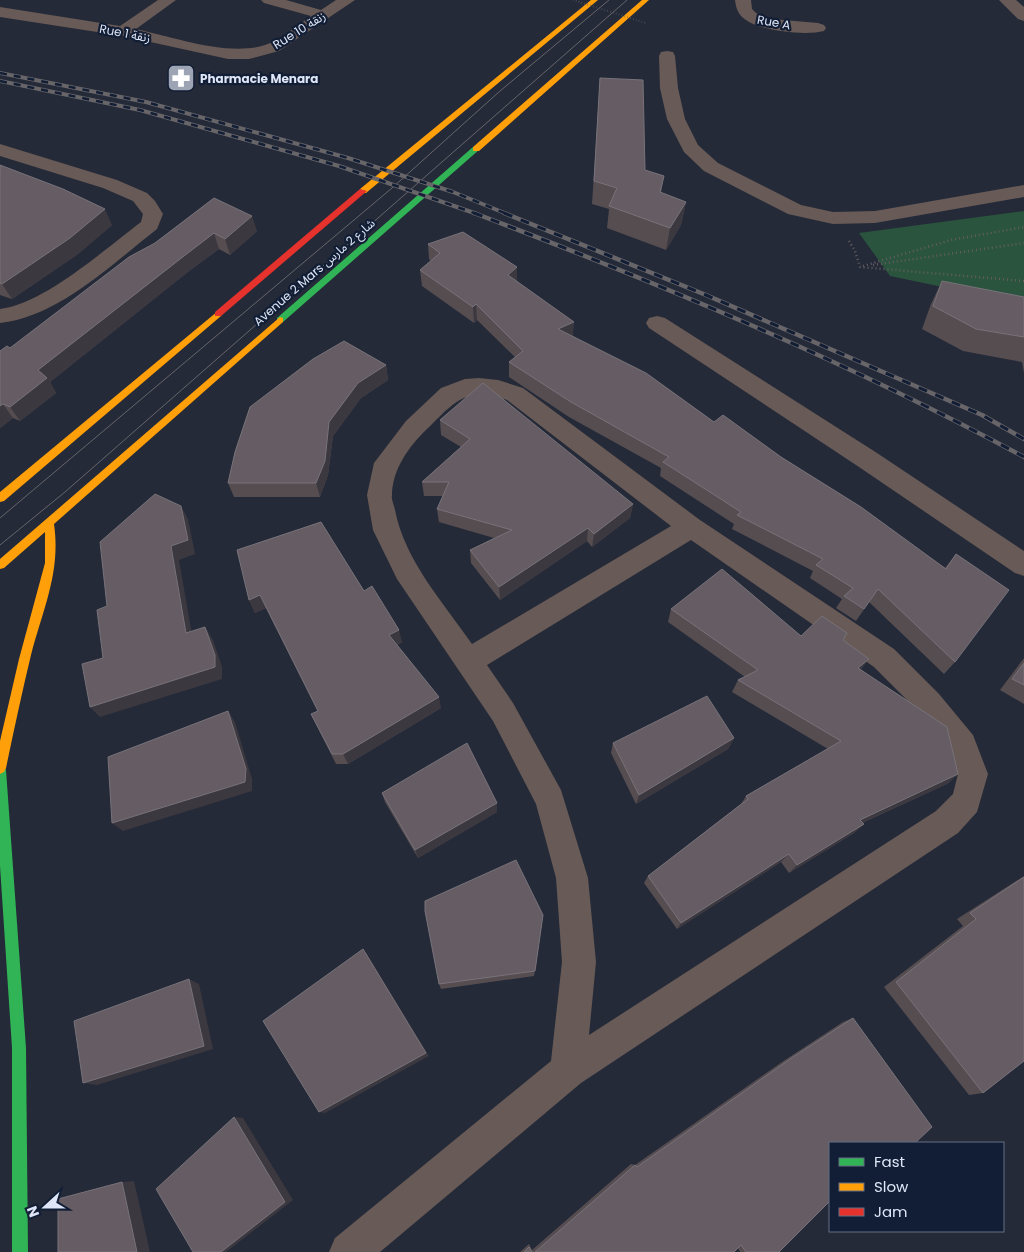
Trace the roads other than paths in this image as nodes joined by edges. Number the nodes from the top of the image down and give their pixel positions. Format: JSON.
{"nodes":[{"id":1,"x":168,"y":0,"type":"edge"},
{"id":2,"x":269,"y":0,"type":"edge"},
{"id":3,"x":347,"y":0,"type":"edge"},
{"id":4,"x":595,"y":0,"type":"edge"},
{"id":5,"x":646,"y":0,"type":"edge"},
{"id":6,"x":743,"y":0,"type":"edge"},
{"id":7,"x":1007,"y":0,"type":"edge"},
{"id":8,"x":0,"y":12,"type":"edge"},
{"id":9,"x":323,"y":15,"type":"junction"},
{"id":10,"x":1024,"y":16,"type":"edge"},
{"id":11,"x":818,"y":28,"type":"dead end"},
{"id":12,"x":123,"y":31,"type":"junction"},
{"id":13,"x":249,"y":54,"type":"joint"},
{"id":14,"x":667,"y":56,"type":"dead end"},
{"id":15,"x":0,"y":150,"type":"edge"},
{"id":16,"x":1024,"y":191,"type":"edge"},
{"id":17,"x":0,"y":316,"type":"edge"},
{"id":18,"x":657,"y":323,"type":"dead end"},
{"id":19,"x":14,"y":486,"type":"junction"},
{"id":20,"x":0,"y":491,"type":"edge"},
{"id":21,"x":0,"y":498,"type":"edge"},
{"id":22,"x":49,"y":523,"type":"junction"},
{"id":23,"x":691,"y":527,"type":"junction"},
{"id":24,"x":0,"y":565,"type":"edge"},
{"id":25,"x":1024,"y":566,"type":"edge"},
{"id":26,"x":469,"y":662,"type":"junction"},
{"id":27,"x":0,"y":769,"type":"edge"},
{"id":28,"x":568,"y":1070,"type":"junction"},
{"id":29,"x":20,"y":1252,"type":"edge"},
{"id":30,"x":349,"y":1252,"type":"edge"}],
"edges":[{"from":1,"to":12,"type":"street"},
{"from":2,"to":9,"type":"street"},
{"from":3,"to":9,"type":"street","name":"Rue 10 زنقة"},
{"from":4,"to":19,"type":"main road","name":"Avenue 2 Mars شارع 2 مارس"},
{"from":5,"to":22,"type":"main road","name":"Avenue 2 Mars شارع 2 مارس"},
{"from":6,"to":11,"type":"street","name":"Rue A"},
{"from":7,"to":10,"type":"street"},
{"from":8,"to":12,"type":"street","name":"Rue 1 زنقة"},
{"from":9,"to":13,"type":"street","name":"Rue 10 زنقة"},
{"from":12,"to":13,"type":"street","name":"Rue 1 زنقة"},
{"from":14,"to":16,"type":"street"},
{"from":15,"to":17,"type":"street"},
{"from":18,"to":25,"type":"street"},
{"from":19,"to":20,"type":"main road"},
{"from":19,"to":21,"type":"main road","name":"Avenue 2 Mars شارع 2 مارس"},
{"from":22,"to":24,"type":"main road","name":"Avenue 2 Mars شارع 2 مارس"},
{"from":22,"to":27,"type":"main road"},
{"from":23,"to":26,"type":"street"},
{"from":23,"to":26,"type":"street"},
{"from":23,"to":28,"type":"street"},
{"from":26,"to":28,"type":"street"},
{"from":27,"to":29,"type":"main road"},
{"from":28,"to":30,"type":"street"}]}
